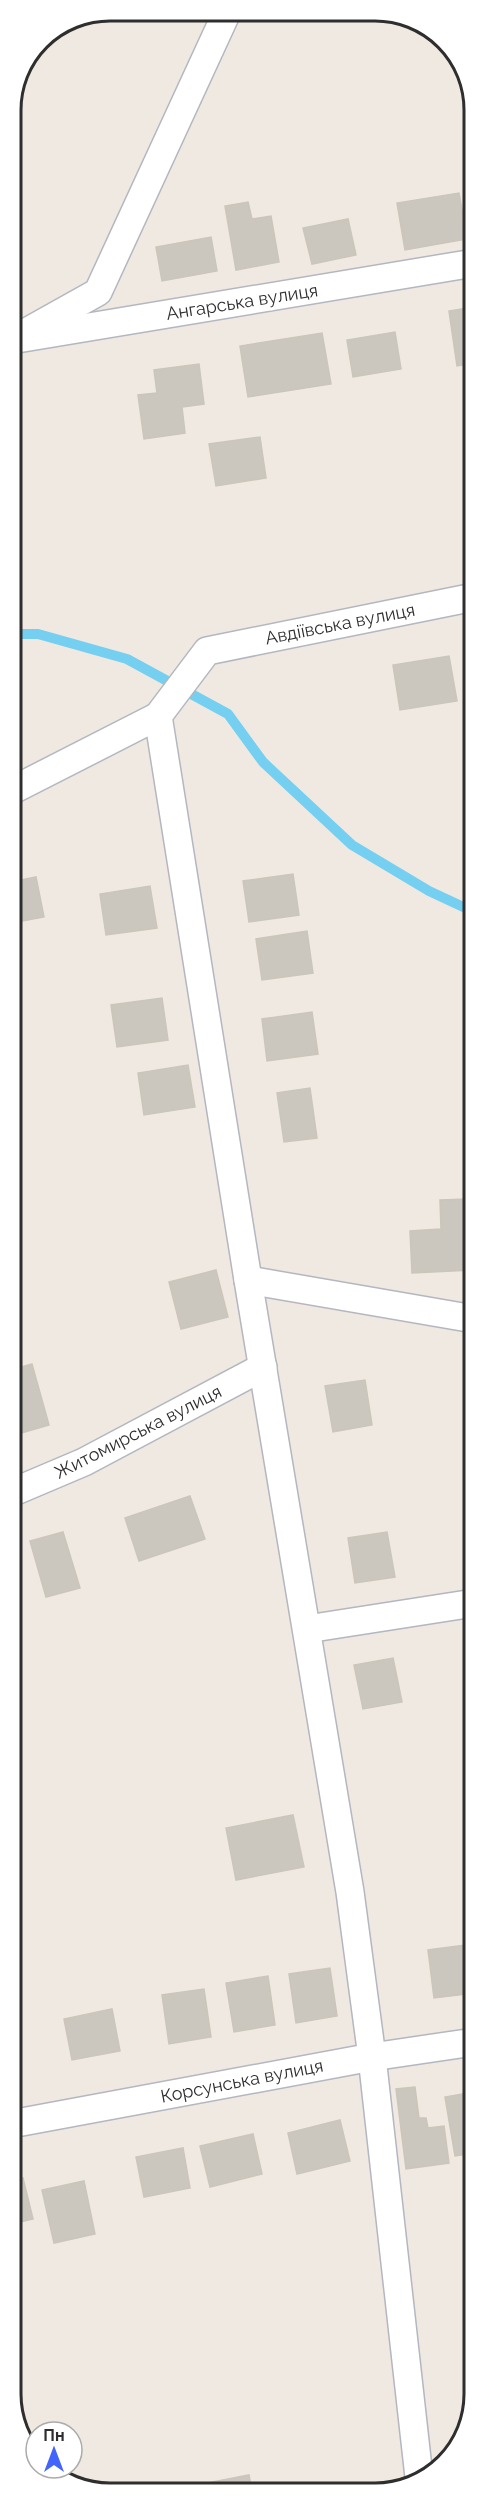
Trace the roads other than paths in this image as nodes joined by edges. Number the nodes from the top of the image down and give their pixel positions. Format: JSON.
{"nodes":[{"id":1,"x":223,"y":21,"type":"edge"},
{"id":2,"x":464,"y":265,"type":"edge"},
{"id":3,"x":21,"y":335,"type":"edge"},
{"id":4,"x":21,"y":338,"type":"edge"},
{"id":5,"x":464,"y":599,"type":"edge"},
{"id":6,"x":158,"y":716,"type":"junction"},
{"id":7,"x":21,"y":785,"type":"edge"},
{"id":8,"x":248,"y":1280,"type":"junction"},
{"id":9,"x":464,"y":1317,"type":"edge"},
{"id":10,"x":263,"y":1367,"type":"junction"},
{"id":11,"x":21,"y":1489,"type":"edge"},
{"id":12,"x":464,"y":1605,"type":"edge"},
{"id":13,"x":307,"y":1629,"type":"junction"},
{"id":14,"x":464,"y":2043,"type":"edge"},
{"id":15,"x":372,"y":2057,"type":"junction"},
{"id":16,"x":21,"y":2122,"type":"edge"},
{"id":17,"x":418,"y":2472,"type":"edge"}],
"edges":[{"from":1,"to":3,"type":"street"},
{"from":2,"to":4,"type":"street","name":"Ангарська вулиця"},
{"from":5,"to":6,"type":"street","name":"Авдіївська вулиця"},
{"from":6,"to":7,"type":"street"},
{"from":6,"to":8,"type":"street"},
{"from":8,"to":9,"type":"street"},
{"from":8,"to":10,"type":"street"},
{"from":10,"to":11,"type":"street","name":"Житомирська вулиця"},
{"from":10,"to":13,"type":"street"},
{"from":12,"to":13,"type":"street"},
{"from":13,"to":15,"type":"street"},
{"from":14,"to":15,"type":"street","name":"Корсунська вулиця"},
{"from":15,"to":16,"type":"street","name":"Корсунська вулиця"},
{"from":15,"to":17,"type":"street"}]}
